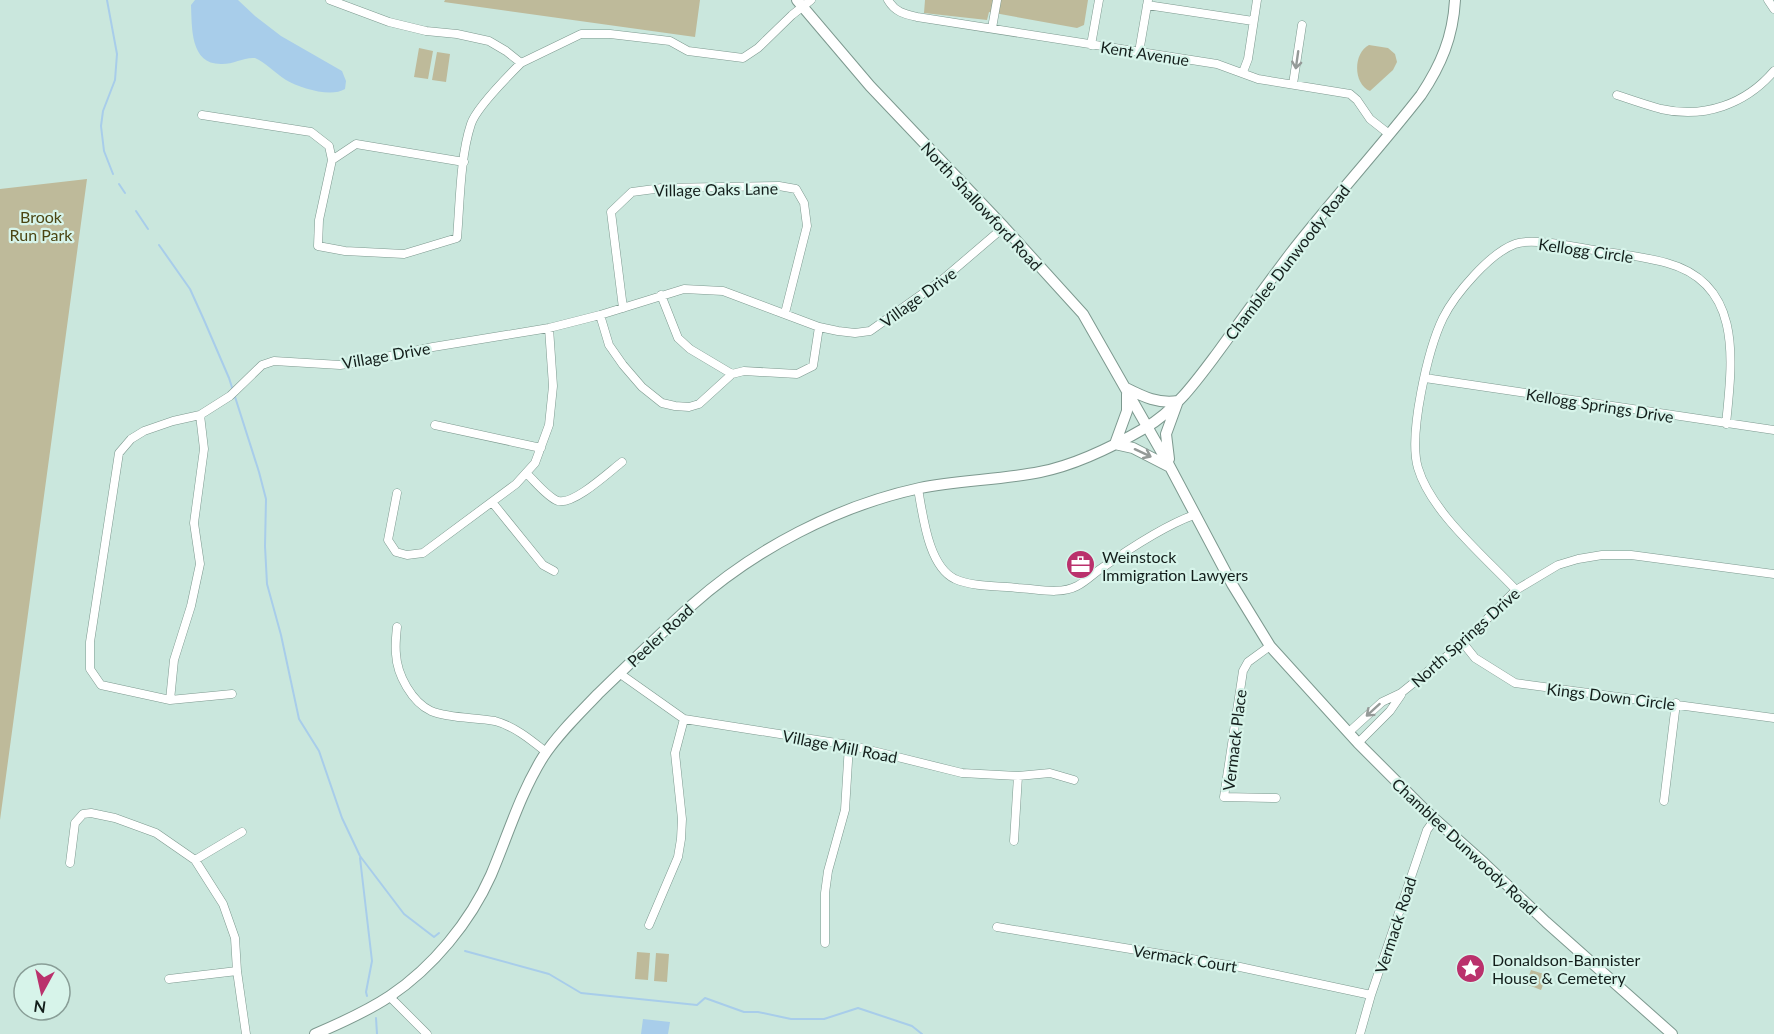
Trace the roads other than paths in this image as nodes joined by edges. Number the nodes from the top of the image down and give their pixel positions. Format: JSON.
{"nodes":[{"id":1,"x":330,"y":0,"type":"edge"},
{"id":2,"x":888,"y":0,"type":"edge"},
{"id":3,"x":997,"y":0,"type":"edge"},
{"id":4,"x":1099,"y":0,"type":"edge"},
{"id":5,"x":1257,"y":0,"type":"edge"},
{"id":6,"x":1455,"y":0,"type":"edge"},
{"id":7,"x":1768,"y":0,"type":"edge"},
{"id":8,"x":804,"y":2,"type":"edge"},
{"id":9,"x":1147,"y":2,"type":"edge"},
{"id":10,"x":1774,"y":9,"type":"edge"},
{"id":11,"x":1253,"y":21,"type":"junction"},
{"id":12,"x":1302,"y":25,"type":"dead end"},
{"id":13,"x":992,"y":28,"type":"junction"},
{"id":14,"x":1091,"y":45,"type":"junction"},
{"id":15,"x":1139,"y":52,"type":"junction"},
{"id":16,"x":521,"y":63,"type":"junction"},
{"id":17,"x":1774,"y":71,"type":"edge"},
{"id":18,"x":1243,"y":72,"type":"junction"},
{"id":19,"x":1293,"y":84,"type":"junction"},
{"id":20,"x":1617,"y":95,"type":"dead end"},
{"id":21,"x":202,"y":115,"type":"dead end"},
{"id":22,"x":1389,"y":134,"type":"junction"},
{"id":23,"x":332,"y":160,"type":"junction"},
{"id":24,"x":464,"y":162,"type":"junction"},
{"id":25,"x":1004,"y":227,"type":"junction"},
{"id":26,"x":661,"y":295,"type":"junction"},
{"id":27,"x":623,"y":308,"type":"junction"},
{"id":28,"x":785,"y":313,"type":"junction"},
{"id":29,"x":600,"y":315,"type":"junction"},
{"id":30,"x":819,"y":327,"type":"junction"},
{"id":31,"x":549,"y":328,"type":"junction"},
{"id":32,"x":732,"y":374,"type":"junction"},
{"id":33,"x":1425,"y":378,"type":"junction"},
{"id":34,"x":1125,"y":388,"type":"junction"},
{"id":35,"x":1178,"y":401,"type":"junction"},
{"id":36,"x":200,"y":415,"type":"junction"},
{"id":37,"x":435,"y":424,"type":"dead end"},
{"id":38,"x":1726,"y":424,"type":"junction"},
{"id":39,"x":1147,"y":427,"type":"junction"},
{"id":40,"x":1774,"y":430,"type":"edge"},
{"id":41,"x":1115,"y":444,"type":"junction"},
{"id":42,"x":541,"y":448,"type":"junction"},
{"id":43,"x":622,"y":462,"type":"dead end"},
{"id":44,"x":1170,"y":467,"type":"junction"},
{"id":45,"x":526,"y":473,"type":"junction"},
{"id":46,"x":918,"y":489,"type":"junction"},
{"id":47,"x":397,"y":493,"type":"dead end"},
{"id":48,"x":492,"y":502,"type":"junction"},
{"id":49,"x":1194,"y":515,"type":"junction"},
{"id":50,"x":554,"y":571,"type":"dead end"},
{"id":51,"x":1774,"y":574,"type":"edge"},
{"id":52,"x":1516,"y":590,"type":"junction"},
{"id":53,"x":397,"y":627,"type":"dead end"},
{"id":54,"x":1462,"y":643,"type":"junction"},
{"id":55,"x":1270,"y":646,"type":"junction"},
{"id":56,"x":620,"y":673,"type":"junction"},
{"id":57,"x":1401,"y":693,"type":"junction"},
{"id":58,"x":232,"y":694,"type":"dead end"},
{"id":59,"x":170,"y":700,"type":"junction"},
{"id":60,"x":1676,"y":704,"type":"junction"},
{"id":61,"x":1774,"y":718,"type":"edge"},
{"id":62,"x":684,"y":719,"type":"junction"},
{"id":63,"x":1349,"y":732,"type":"junction"},
{"id":64,"x":1358,"y":743,"type":"junction"},
{"id":65,"x":849,"y":745,"type":"junction"},
{"id":66,"x":546,"y":752,"type":"junction"},
{"id":67,"x":1018,"y":776,"type":"junction"},
{"id":68,"x":1074,"y":780,"type":"dead end"},
{"id":69,"x":1276,"y":798,"type":"dead end"},
{"id":70,"x":1664,"y":801,"type":"dead end"},
{"id":71,"x":1435,"y":819,"type":"junction"},
{"id":72,"x":242,"y":832,"type":"dead end"},
{"id":73,"x":1014,"y":841,"type":"dead end"},
{"id":74,"x":195,"y":860,"type":"junction"},
{"id":75,"x":70,"y":863,"type":"dead end"},
{"id":76,"x":650,"y":925,"type":"dead end"},
{"id":77,"x":997,"y":927,"type":"dead end"},
{"id":78,"x":825,"y":943,"type":"dead end"},
{"id":79,"x":237,"y":971,"type":"junction"},
{"id":80,"x":169,"y":979,"type":"dead end"},
{"id":81,"x":392,"y":995,"type":"junction"},
{"id":82,"x":1371,"y":995,"type":"junction"},
{"id":83,"x":246,"y":1034,"type":"edge"},
{"id":84,"x":315,"y":1034,"type":"edge"},
{"id":85,"x":427,"y":1034,"type":"edge"},
{"id":86,"x":1360,"y":1034,"type":"edge"},
{"id":87,"x":1672,"y":1034,"type":"edge"}],
"edges":[{"from":1,"to":16,"type":"street"},
{"from":2,"to":13,"type":"street","name":"Kent Avenue"},
{"from":3,"to":13,"type":"street"},
{"from":4,"to":14,"type":"street"},
{"from":5,"to":11,"type":"street"},
{"from":6,"to":22,"type":"street","name":"Chamblee Dunwoody Road"},
{"from":7,"to":10,"type":"street"},
{"from":8,"to":16,"type":"street"},
{"from":8,"to":25,"type":"street","name":"North Shallowford Road"},
{"from":9,"to":11,"type":"street"},
{"from":9,"to":15,"type":"street"},
{"from":11,"to":18,"type":"street"},
{"from":12,"to":19,"type":"street","one_way":true},
{"from":13,"to":14,"type":"street","name":"Kent Avenue"},
{"from":14,"to":15,"type":"street","name":"Kent Avenue"},
{"from":15,"to":18,"type":"street","name":"Kent Avenue"},
{"from":16,"to":24,"type":"street"},
{"from":17,"to":20,"type":"street"},
{"from":18,"to":19,"type":"street","name":"Kent Avenue"},
{"from":19,"to":22,"type":"street","name":"Kent Avenue"},
{"from":21,"to":23,"type":"street"},
{"from":22,"to":35,"type":"street","name":"Chamblee Dunwoody Road"},
{"from":23,"to":24,"type":"street"},
{"from":23,"to":24,"type":"street"},
{"from":25,"to":30,"type":"street","name":"Village Drive"},
{"from":25,"to":34,"type":"street","name":"North Shallowford Road"},
{"from":26,"to":27,"type":"street","name":"Village Drive"},
{"from":26,"to":28,"type":"street","name":"Village Drive"},
{"from":26,"to":32,"type":"street"},
{"from":27,"to":28,"type":"street","name":"Village Oaks Lane"},
{"from":27,"to":29,"type":"street","name":"Village Drive"},
{"from":28,"to":30,"type":"street","name":"Village Drive"},
{"from":29,"to":31,"type":"street","name":"Village Drive"},
{"from":29,"to":32,"type":"street"},
{"from":30,"to":32,"type":"street"},
{"from":31,"to":36,"type":"street","name":"Village Drive"},
{"from":31,"to":42,"type":"street"},
{"from":33,"to":38,"type":"street","name":"Kellogg Springs Drive"},
{"from":33,"to":38,"type":"street","name":"Kellogg Circle"},
{"from":33,"to":52,"type":"street","name":"Kellogg Circle"},
{"from":34,"to":35,"type":"street"},
{"from":34,"to":39,"type":"street","name":"North Shallowford Road"},
{"from":34,"to":41,"type":"street"},
{"from":35,"to":39,"type":"street","name":"Chamblee Dunwoody Road"},
{"from":35,"to":44,"type":"street"},
{"from":36,"to":59,"type":"street"},
{"from":36,"to":59,"type":"street","name":"Village Drive"},
{"from":37,"to":42,"type":"street"},
{"from":38,"to":40,"type":"street","name":"Kellogg Springs Drive"},
{"from":39,"to":41,"type":"street","name":"Peeler Road"},
{"from":39,"to":44,"type":"street"},
{"from":41,"to":44,"type":"street","one_way":true},
{"from":41,"to":46,"type":"street","name":"Peeler Road"},
{"from":42,"to":45,"type":"street"},
{"from":43,"to":45,"type":"street"},
{"from":44,"to":49,"type":"street"},
{"from":45,"to":48,"type":"street"},
{"from":46,"to":49,"type":"street"},
{"from":46,"to":56,"type":"street","name":"Peeler Road"},
{"from":47,"to":48,"type":"street"},
{"from":48,"to":50,"type":"street"},
{"from":49,"to":55,"type":"street","name":"Chamblee Dunwoody Road"},
{"from":51,"to":52,"type":"street","name":"North Springs Drive"},
{"from":52,"to":54,"type":"street","name":"North Springs Drive"},
{"from":53,"to":66,"type":"street"},
{"from":54,"to":57,"type":"street","name":"North Springs Drive"},
{"from":54,"to":60,"type":"street","name":"Kings Down Circle"},
{"from":55,"to":63,"type":"street","name":"Chamblee Dunwoody Road"},
{"from":55,"to":69,"type":"street","name":"Vermack Place"},
{"from":56,"to":62,"type":"street","name":"Village Mill Road"},
{"from":56,"to":66,"type":"street","name":"Peeler Road"},
{"from":57,"to":63,"type":"street","name":"North Springs Drive","one_way":true},
{"from":57,"to":64,"type":"street","name":"North Springs Drive"},
{"from":58,"to":59,"type":"street","name":"Village Drive"},
{"from":60,"to":61,"type":"street","name":"Kings Down Circle"},
{"from":60,"to":70,"type":"street"},
{"from":62,"to":65,"type":"street","name":"Village Mill Road"},
{"from":62,"to":76,"type":"street"},
{"from":63,"to":64,"type":"street","name":"Chamblee Dunwoody Road"},
{"from":64,"to":71,"type":"street","name":"Chamblee Dunwoody Road"},
{"from":65,"to":67,"type":"street","name":"Village Mill Road"},
{"from":65,"to":78,"type":"street"},
{"from":66,"to":81,"type":"street","name":"Peeler Road"},
{"from":67,"to":68,"type":"street","name":"Village Mill Road"},
{"from":67,"to":73,"type":"street"},
{"from":71,"to":82,"type":"street","name":"Vermack Road"},
{"from":71,"to":87,"type":"street","name":"Chamblee Dunwoody Road"},
{"from":72,"to":74,"type":"street"},
{"from":74,"to":75,"type":"street"},
{"from":74,"to":79,"type":"street"},
{"from":77,"to":82,"type":"street","name":"Vermack Court"},
{"from":79,"to":80,"type":"street"},
{"from":79,"to":83,"type":"street"},
{"from":81,"to":84,"type":"street","name":"Peeler Road"},
{"from":81,"to":85,"type":"street"},
{"from":82,"to":86,"type":"street","name":"Vermack Road"}]}
